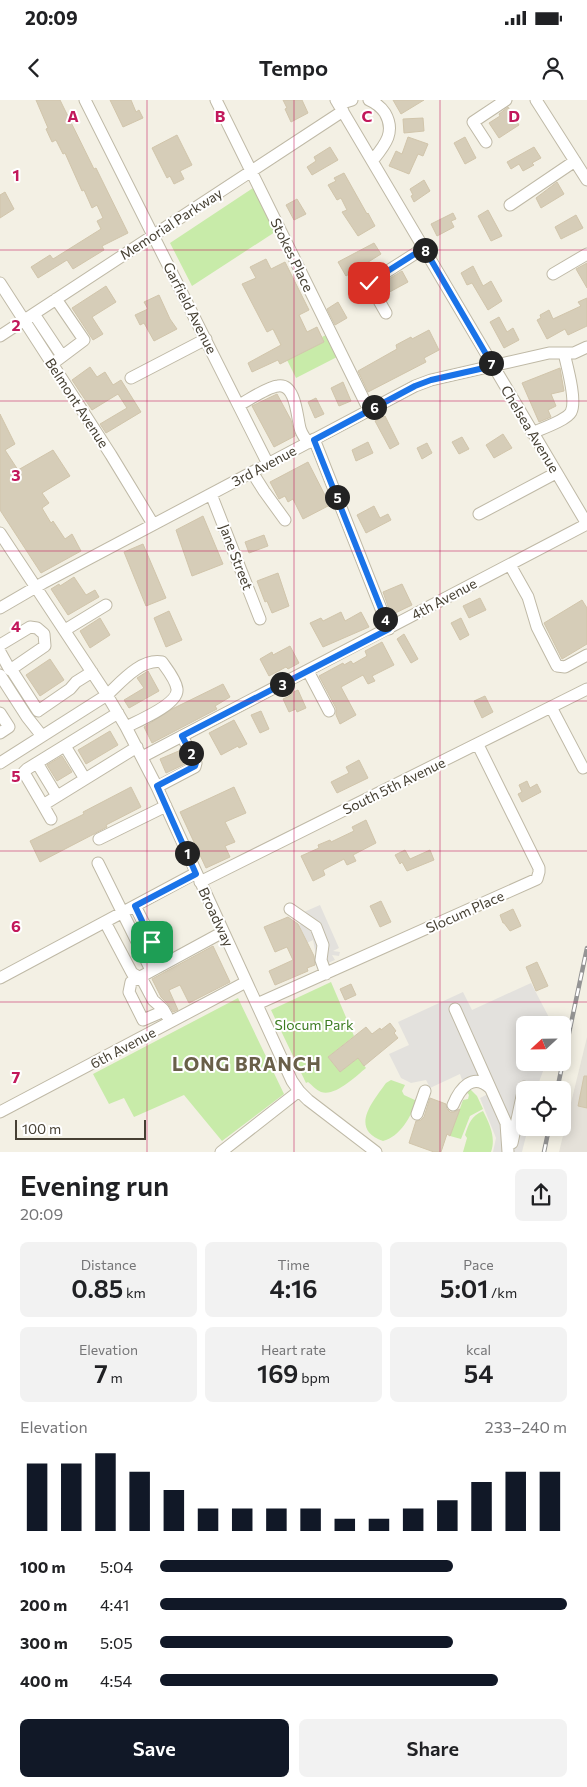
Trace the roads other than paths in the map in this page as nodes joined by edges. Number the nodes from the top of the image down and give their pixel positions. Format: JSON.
{"nodes":[{"id":1,"x":85,"y":100,"type":"edge"},
{"id":2,"x":216,"y":100,"type":"edge"},
{"id":3,"x":352,"y":100,"type":"edge"},
{"id":4,"x":369,"y":100,"type":"edge"},
{"id":5,"x":506,"y":100,"type":"edge"},
{"id":6,"x":536,"y":100,"type":"edge"},
{"id":7,"x":339,"y":105,"type":"edge"},
{"id":8,"x":486,"y":142,"type":"dead end"},
{"id":9,"x":373,"y":160,"type":"junction"},
{"id":10,"x":575,"y":161,"type":"junction"},
{"id":11,"x":250,"y":172,"type":"junction"},
{"id":12,"x":587,"y":180,"type":"edge"},
{"id":13,"x":510,"y":205,"type":"dead end"},
{"id":14,"x":154,"y":235,"type":"junction"},
{"id":15,"x":424,"y":248,"type":"junction"},
{"id":16,"x":587,"y":254,"type":"edge"},
{"id":17,"x":553,"y":274,"type":"dead end"},
{"id":18,"x":0,"y":283,"type":"edge"},
{"id":19,"x":56,"y":300,"type":"junction"},
{"id":20,"x":386,"y":313,"type":"dead end"},
{"id":21,"x":34,"y":314,"type":"junction"},
{"id":22,"x":23,"y":321,"type":"junction"},
{"id":23,"x":0,"y":336,"type":"edge"},
{"id":24,"x":206,"y":339,"type":"junction"},
{"id":25,"x":587,"y":347,"type":"edge"},
{"id":26,"x":569,"y":353,"type":"junction"},
{"id":27,"x":587,"y":354,"type":"edge"},
{"id":28,"x":62,"y":356,"type":"junction"},
{"id":29,"x":52,"y":364,"type":"junction"},
{"id":30,"x":493,"y":366,"type":"junction"},
{"id":31,"x":131,"y":378,"type":"dead end"},
{"id":32,"x":239,"y":405,"type":"junction"},
{"id":33,"x":369,"y":410,"type":"junction"},
{"id":34,"x":532,"y":433,"type":"junction"},
{"id":35,"x":311,"y":441,"type":"junction"},
{"id":36,"x":268,"y":464,"type":"junction"},
{"id":37,"x":252,"y":472,"type":"junction"},
{"id":38,"x":556,"y":473,"type":"junction"},
{"id":39,"x":211,"y":494,"type":"junction"},
{"id":40,"x":479,"y":514,"type":"dead end"},
{"id":41,"x":285,"y":520,"type":"dead end"},
{"id":42,"x":153,"y":524,"type":"junction"},
{"id":43,"x":587,"y":524,"type":"edge"},
{"id":44,"x":0,"y":533,"type":"edge"},
{"id":45,"x":510,"y":565,"type":"junction"},
{"id":46,"x":36,"y":587,"type":"junction"},
{"id":47,"x":106,"y":605,"type":"dead end"},
{"id":48,"x":0,"y":608,"type":"edge"},
{"id":49,"x":260,"y":619,"type":"dead end"},
{"id":50,"x":62,"y":626,"type":"junction"},
{"id":51,"x":389,"y":629,"type":"junction"},
{"id":52,"x":44,"y":634,"type":"junction"},
{"id":53,"x":0,"y":646,"type":"edge"},
{"id":54,"x":0,"y":652,"type":"edge"},
{"id":55,"x":587,"y":655,"type":"edge"},
{"id":56,"x":11,"y":669,"type":"junction"},
{"id":57,"x":308,"y":671,"type":"junction"},
{"id":58,"x":92,"y":672,"type":"junction"},
{"id":59,"x":0,"y":675,"type":"edge"},
{"id":60,"x":587,"y":689,"type":"edge"},
{"id":61,"x":107,"y":695,"type":"junction"},
{"id":62,"x":551,"y":707,"type":"junction"},
{"id":63,"x":329,"y":711,"type":"dead end"},
{"id":64,"x":0,"y":713,"type":"edge"},
{"id":65,"x":118,"y":713,"type":"junction"},
{"id":66,"x":27,"y":716,"type":"junction"},
{"id":67,"x":126,"y":727,"type":"junction"},
{"id":68,"x":5,"y":730,"type":"edge"},
{"id":69,"x":42,"y":736,"type":"junction"},
{"id":70,"x":182,"y":736,"type":"junction"},
{"id":71,"x":478,"y":745,"type":"junction"},
{"id":72,"x":65,"y":746,"type":"junction"},
{"id":73,"x":139,"y":752,"type":"junction"},
{"id":74,"x":0,"y":762,"type":"edge"},
{"id":75,"x":37,"y":762,"type":"junction"},
{"id":76,"x":583,"y":768,"type":"dead end"},
{"id":77,"x":85,"y":779,"type":"junction"},
{"id":78,"x":157,"y":786,"type":"junction"},
{"id":79,"x":58,"y":796,"type":"junction"},
{"id":80,"x":43,"y":805,"type":"junction"},
{"id":81,"x":166,"y":806,"type":"junction"},
{"id":82,"x":51,"y":819,"type":"dead end"},
{"id":83,"x":99,"y":839,"type":"dead end"},
{"id":84,"x":98,"y":863,"type":"dead end"},
{"id":85,"x":198,"y":878,"type":"junction"},
{"id":86,"x":135,"y":906,"type":"junction"},
{"id":87,"x":290,"y":908,"type":"dead end"},
{"id":88,"x":123,"y":912,"type":"junction"},
{"id":89,"x":105,"y":922,"type":"junction"},
{"id":90,"x":223,"y":932,"type":"junction"},
{"id":91,"x":140,"y":949,"type":"junction"},
{"id":92,"x":151,"y":970,"type":"junction"},
{"id":93,"x":326,"y":974,"type":"junction"},
{"id":94,"x":139,"y":977,"type":"junction"},
{"id":95,"x":0,"y":978,"type":"edge"},
{"id":96,"x":246,"y":982,"type":"junction"},
{"id":97,"x":257,"y":1004,"type":"junction"},
{"id":98,"x":455,"y":1009,"type":"dead end"},
{"id":99,"x":164,"y":1011,"type":"junction"},
{"id":100,"x":170,"y":1023,"type":"junction"},
{"id":101,"x":486,"y":1084,"type":"junction"},
{"id":102,"x":299,"y":1091,"type":"junction"},
{"id":103,"x":425,"y":1091,"type":"dead end"},
{"id":104,"x":453,"y":1105,"type":"dead end"},
{"id":105,"x":0,"y":1112,"type":"edge"},
{"id":106,"x":417,"y":1114,"type":"dead end"},
{"id":107,"x":516,"y":1121,"type":"edge"},
{"id":108,"x":221,"y":1152,"type":"edge"},
{"id":109,"x":376,"y":1152,"type":"edge"},
{"id":110,"x":509,"y":1152,"type":"edge"}],
"edges":[{"from":1,"to":14,"type":"street","name":"Garfield Avenue"},
{"from":2,"to":11,"type":"street","name":"Stokes Place"},
{"from":3,"to":7,"type":"street","name":"Memorial Parkway"},
{"from":4,"to":9,"type":"street"},
{"from":5,"to":8,"type":"street"},
{"from":6,"to":10,"type":"street"},
{"from":7,"to":9,"type":"street","name":"Chelsea Avenue"},
{"from":7,"to":11,"type":"street","name":"Memorial Parkway"},
{"from":9,"to":15,"type":"street","name":"Chelsea Avenue"},
{"from":10,"to":12,"type":"street"},
{"from":10,"to":13,"type":"street"},
{"from":11,"to":14,"type":"street","name":"Memorial Parkway"},
{"from":11,"to":33,"type":"street","name":"Stokes Place"},
{"from":14,"to":19,"type":"street","name":"Memorial Parkway"},
{"from":14,"to":24,"type":"street","name":"Garfield Avenue"},
{"from":15,"to":20,"type":"street"},
{"from":15,"to":30,"type":"street","name":"Chelsea Avenue"},
{"from":16,"to":17,"type":"street"},
{"from":18,"to":22,"type":"street","name":"Belmont Avenue"},
{"from":19,"to":21,"type":"street","name":"Memorial Parkway"},
{"from":19,"to":28,"type":"street"},
{"from":21,"to":22,"type":"street","name":"Memorial Parkway"},
{"from":21,"to":28,"type":"street"},
{"from":22,"to":23,"type":"street","name":"Memorial Parkway"},
{"from":22,"to":29,"type":"street","name":"Belmont Avenue"},
{"from":24,"to":31,"type":"street"},
{"from":24,"to":32,"type":"street","name":"Garfield Avenue"},
{"from":25,"to":26,"type":"street","name":"3rd Avenue"},
{"from":26,"to":27,"type":"street"},
{"from":26,"to":30,"type":"street","name":"3rd Avenue"},
{"from":26,"to":34,"type":"street"},
{"from":28,"to":29,"type":"street"},
{"from":29,"to":42,"type":"street","name":"Belmont Avenue"},
{"from":30,"to":33,"type":"street","name":"3rd Avenue"},
{"from":30,"to":34,"type":"street","name":"Chelsea Avenue"},
{"from":32,"to":35,"type":"street"},
{"from":32,"to":36,"type":"street","name":"Garfield Avenue"},
{"from":33,"to":35,"type":"street","name":"3rd Avenue"},
{"from":34,"to":38,"type":"street","name":"Chelsea Avenue"},
{"from":35,"to":36,"type":"street","name":"3rd Avenue"},
{"from":35,"to":51,"type":"street"},
{"from":36,"to":37,"type":"street","name":"3rd Avenue"},
{"from":37,"to":39,"type":"street","name":"3rd Avenue"},
{"from":37,"to":41,"type":"street"},
{"from":38,"to":40,"type":"street"},
{"from":38,"to":43,"type":"street","name":"Chelsea Avenue"},
{"from":39,"to":42,"type":"street","name":"3rd Avenue"},
{"from":39,"to":49,"type":"street","name":"Jane Street"},
{"from":42,"to":46,"type":"street","name":"3rd Avenue"},
{"from":43,"to":45,"type":"street","name":"4th Avenue"},
{"from":44,"to":46,"type":"street","name":"Broadway"},
{"from":45,"to":51,"type":"street","name":"4th Avenue"},
{"from":45,"to":55,"type":"street"},
{"from":46,"to":48,"type":"street","name":"3rd Avenue"},
{"from":46,"to":50,"type":"street","name":"Broadway"},
{"from":47,"to":50,"type":"street"},
{"from":50,"to":52,"type":"street"},
{"from":50,"to":58,"type":"street","name":"Broadway"},
{"from":51,"to":57,"type":"street","name":"4th Avenue"},
{"from":52,"to":53,"type":"street"},
{"from":52,"to":56,"type":"street"},
{"from":54,"to":56,"type":"street"},
{"from":56,"to":58,"type":"street"},
{"from":57,"to":63,"type":"street"},
{"from":57,"to":70,"type":"street","name":"4th Avenue"},
{"from":58,"to":61,"type":"street","name":"Broadway"},
{"from":59,"to":66,"type":"street"},
{"from":60,"to":62,"type":"street","name":"South 5th Avenue"},
{"from":61,"to":65,"type":"street","name":"Broadway"},
{"from":61,"to":67,"type":"street"},
{"from":61,"to":69,"type":"street"},
{"from":62,"to":71,"type":"street","name":"South 5th Avenue"},
{"from":62,"to":76,"type":"street"},
{"from":64,"to":68,"type":"street"},
{"from":65,"to":67,"type":"street","name":"Broadway"},
{"from":65,"to":72,"type":"street"},
{"from":66,"to":68,"type":"street"},
{"from":66,"to":69,"type":"street"},
{"from":67,"to":73,"type":"street","name":"Broadway"},
{"from":69,"to":74,"type":"street"},
{"from":70,"to":73,"type":"street","name":"4th Avenue"},
{"from":70,"to":78,"type":"street"},
{"from":71,"to":85,"type":"street","name":"South 5th Avenue"},
{"from":71,"to":93,"type":"street","name":"Slocum Place"},
{"from":72,"to":75,"type":"street"},
{"from":72,"to":77,"type":"street"},
{"from":73,"to":77,"type":"street","name":"4th Avenue"},
{"from":73,"to":78,"type":"street","name":"Broadway"},
{"from":75,"to":79,"type":"street"},
{"from":75,"to":80,"type":"street"},
{"from":77,"to":79,"type":"street","name":"4th Avenue"},
{"from":78,"to":81,"type":"street","name":"Broadway"},
{"from":79,"to":80,"type":"street","name":"4th Avenue"},
{"from":80,"to":82,"type":"street"},
{"from":81,"to":83,"type":"street"},
{"from":81,"to":85,"type":"street","name":"Broadway"},
{"from":84,"to":88,"type":"street"},
{"from":85,"to":86,"type":"street","name":"South 5th Avenue"},
{"from":85,"to":90,"type":"street","name":"Broadway"},
{"from":86,"to":88,"type":"street","name":"South 5th Avenue"},
{"from":86,"to":91,"type":"street"},
{"from":87,"to":93,"type":"street"},
{"from":88,"to":89,"type":"street","name":"South 5th Avenue"},
{"from":88,"to":91,"type":"street"},
{"from":89,"to":94,"type":"street"},
{"from":89,"to":95,"type":"street","name":"South 5th Avenue"},
{"from":90,"to":92,"type":"street"},
{"from":90,"to":96,"type":"street","name":"Broadway"},
{"from":91,"to":92,"type":"street"},
{"from":92,"to":94,"type":"street"},
{"from":93,"to":97,"type":"street","name":"Slocum Place"},
{"from":94,"to":99,"type":"street"},
{"from":94,"to":99,"type":"street"},
{"from":96,"to":97,"type":"street","name":"Broadway"},
{"from":96,"to":100,"type":"street","name":"6th Avenue"},
{"from":97,"to":102,"type":"street","name":"Broadway"},
{"from":98,"to":101,"type":"street"},
{"from":99,"to":100,"type":"street"},
{"from":100,"to":105,"type":"street","name":"6th Avenue"},
{"from":101,"to":104,"type":"street"},
{"from":101,"to":110,"type":"street"},
{"from":102,"to":108,"type":"street"},
{"from":102,"to":109,"type":"street","name":"Broadway"},
{"from":103,"to":106,"type":"street"},
{"from":107,"to":110,"type":"street"}]}
